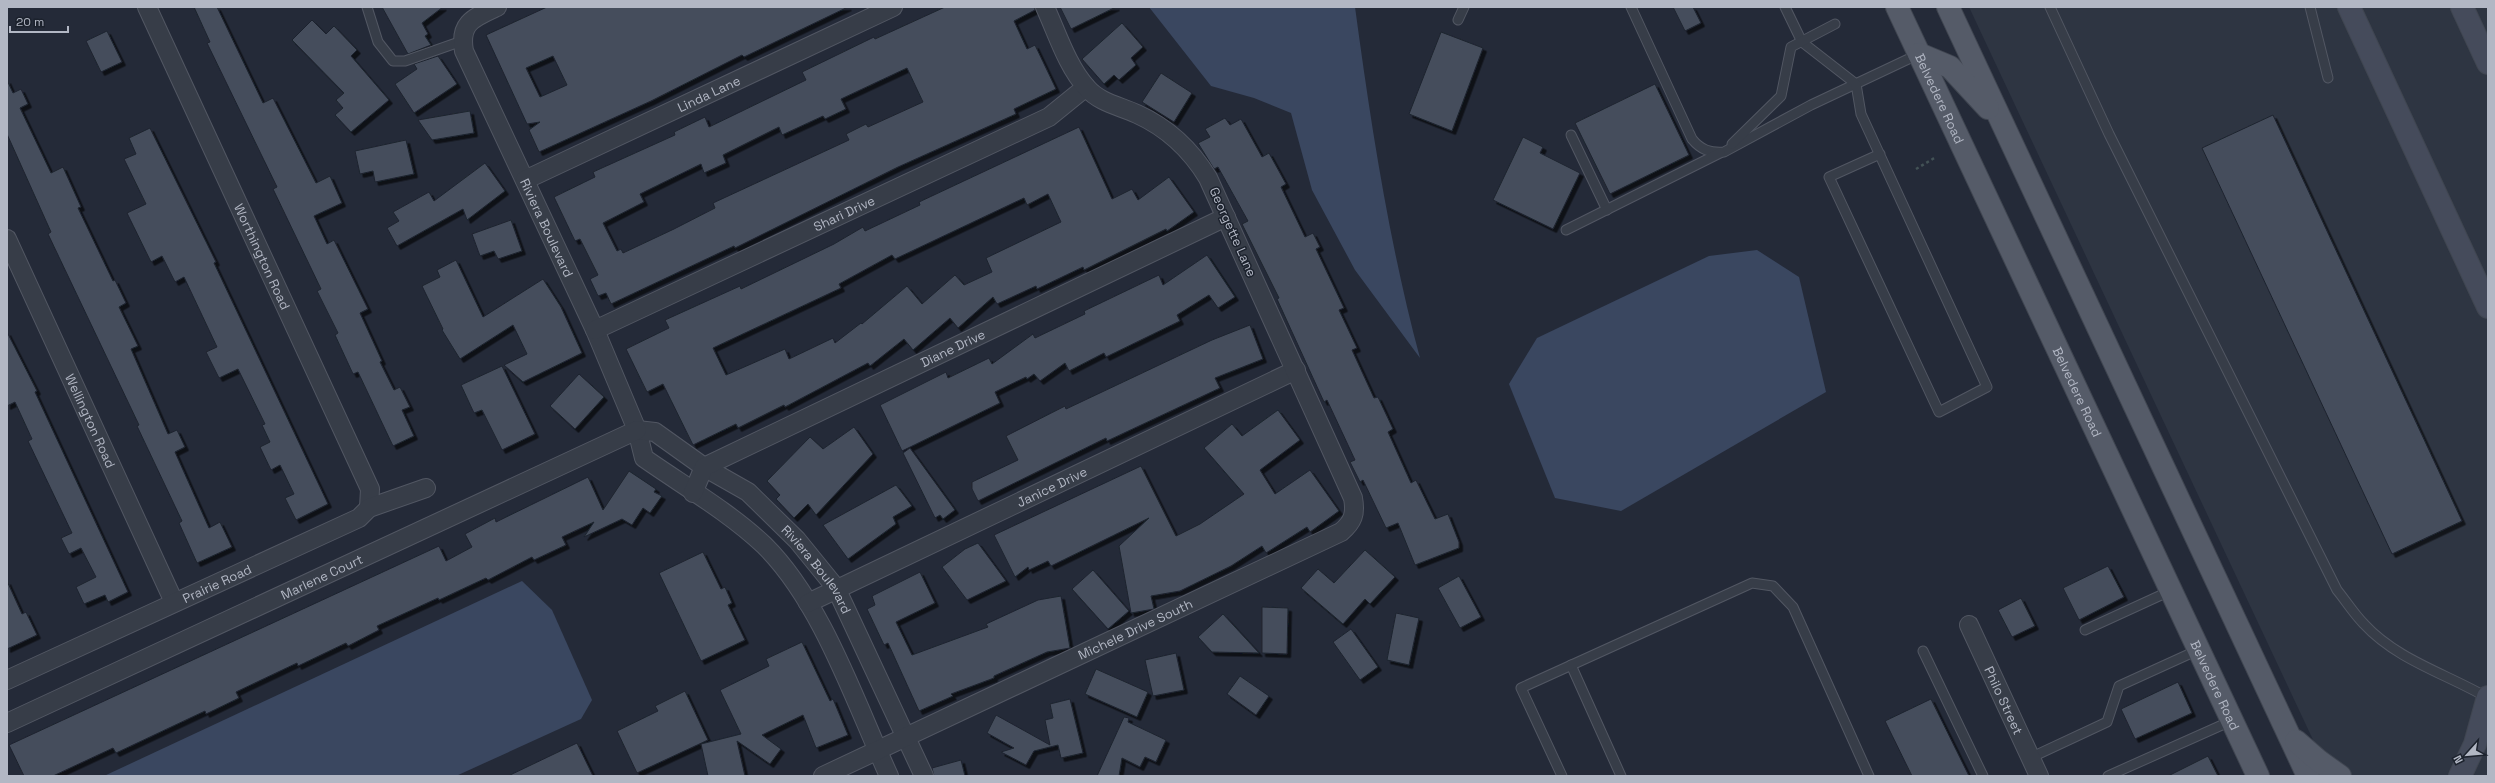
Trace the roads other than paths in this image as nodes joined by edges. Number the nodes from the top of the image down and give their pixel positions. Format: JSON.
{"nodes":[{"id":1,"x":147,"y":7,"type":"edge"},
{"id":2,"x":367,"y":7,"type":"edge"},
{"id":3,"x":496,"y":7,"type":"edge"},
{"id":4,"x":893,"y":7,"type":"edge"},
{"id":5,"x":1045,"y":7,"type":"edge"},
{"id":6,"x":1464,"y":7,"type":"edge"},
{"id":7,"x":1631,"y":7,"type":"edge"},
{"id":8,"x":1785,"y":7,"type":"edge"},
{"id":9,"x":1897,"y":7,"type":"edge"},
{"id":10,"x":1948,"y":7,"type":"edge"},
{"id":11,"x":2050,"y":7,"type":"edge"},
{"id":12,"x":2310,"y":7,"type":"edge"},
{"id":13,"x":2349,"y":7,"type":"edge"},
{"id":14,"x":2462,"y":7,"type":"edge"},
{"id":15,"x":1458,"y":20,"type":"dead end"},
{"id":16,"x":1835,"y":24,"type":"dead end"},
{"id":17,"x":464,"y":33,"type":"junction"},
{"id":18,"x":1802,"y":42,"type":"junction"},
{"id":19,"x":1919,"y":54,"type":"junction"},
{"id":20,"x":2488,"y":63,"type":"edge"},
{"id":21,"x":2328,"y":78,"type":"dead end"},
{"id":22,"x":1856,"y":84,"type":"junction"},
{"id":23,"x":1086,"y":87,"type":"junction"},
{"id":24,"x":2005,"y":126,"type":"junction"},
{"id":25,"x":1571,"y":135,"type":"dead end"},
{"id":26,"x":1724,"y":152,"type":"junction"},
{"id":27,"x":1880,"y":154,"type":"junction"},
{"id":28,"x":525,"y":180,"type":"junction"},
{"id":29,"x":1607,"y":210,"type":"junction"},
{"id":30,"x":1226,"y":217,"type":"junction"},
{"id":31,"x":1566,"y":230,"type":"dead end"},
{"id":32,"x":7,"y":239,"type":"edge"},
{"id":33,"x":2487,"y":307,"type":"edge"},
{"id":34,"x":595,"y":330,"type":"junction"},
{"id":35,"x":1296,"y":370,"type":"junction"},
{"id":36,"x":637,"y":430,"type":"junction"},
{"id":37,"x":704,"y":467,"type":"junction"},
{"id":38,"x":426,"y":488,"type":"dead end"},
{"id":39,"x":693,"y":493,"type":"junction"},
{"id":40,"x":369,"y":508,"type":"junction"},
{"id":41,"x":1355,"y":511,"type":"joint"},
{"id":42,"x":836,"y":588,"type":"junction"},
{"id":43,"x":2170,"y":591,"type":"junction"},
{"id":44,"x":174,"y":602,"type":"junction"},
{"id":45,"x":808,"y":603,"type":"junction"},
{"id":46,"x":1968,"y":625,"type":"dead end"},
{"id":47,"x":2085,"y":630,"type":"dead end"},
{"id":48,"x":2198,"y":650,"type":"junction"},
{"id":49,"x":1923,"y":651,"type":"dead end"},
{"id":50,"x":1571,"y":665,"type":"junction"},
{"id":51,"x":7,"y":680,"type":"edge"},
{"id":52,"x":2488,"y":697,"type":"edge"},
{"id":53,"x":2232,"y":721,"type":"junction"},
{"id":54,"x":7,"y":723,"type":"edge"},
{"id":55,"x":2288,"y":733,"type":"junction"},
{"id":56,"x":906,"y":737,"type":"junction"},
{"id":57,"x":878,"y":750,"type":"junction"},
{"id":58,"x":2030,"y":758,"type":"junction"},
{"id":59,"x":2254,"y":771,"type":"edge"},
{"id":60,"x":823,"y":776,"type":"edge"},
{"id":61,"x":889,"y":776,"type":"edge"},
{"id":62,"x":924,"y":776,"type":"edge"},
{"id":63,"x":1562,"y":776,"type":"edge"},
{"id":64,"x":1621,"y":776,"type":"edge"},
{"id":65,"x":1869,"y":776,"type":"edge"},
{"id":66,"x":1983,"y":776,"type":"edge"},
{"id":67,"x":2038,"y":776,"type":"edge"},
{"id":68,"x":2108,"y":776,"type":"edge"},
{"id":69,"x":2308,"y":776,"type":"edge"},
{"id":70,"x":2340,"y":776,"type":"edge"},
{"id":71,"x":2460,"y":776,"type":"edge"}],
"edges":[{"from":1,"to":40,"type":"street","name":"Worthington Road"},
{"from":2,"to":17,"type":"lane"},
{"from":3,"to":17,"type":"street"},
{"from":4,"to":28,"type":"street","name":"Linda Lane"},
{"from":5,"to":23,"type":"street","name":"Georgette Lane"},
{"from":6,"to":15,"type":"lane"},
{"from":7,"to":26,"type":"lane"},
{"from":8,"to":18,"type":"lane"},
{"from":9,"to":19,"type":"main road","name":"Belvedere Road"},
{"from":10,"to":24,"type":"main road"},
{"from":11,"to":52,"type":"lane"},
{"from":12,"to":21,"type":"lane"},
{"from":13,"to":33,"type":"street"},
{"from":14,"to":20,"type":"street"},
{"from":16,"to":18,"type":"lane"},
{"from":17,"to":28,"type":"street","name":"Riviera Boulevard"},
{"from":18,"to":22,"type":"lane"},
{"from":18,"to":26,"type":"lane"},
{"from":19,"to":22,"type":"lane"},
{"from":19,"to":24,"type":"main road"},
{"from":19,"to":43,"type":"main road","name":"Belvedere Road"},
{"from":22,"to":26,"type":"lane"},
{"from":22,"to":27,"type":"lane"},
{"from":23,"to":30,"type":"street","name":"Georgette Lane"},
{"from":23,"to":34,"type":"street","name":"Shari Drive"},
{"from":24,"to":55,"type":"main road"},
{"from":25,"to":29,"type":"lane"},
{"from":26,"to":29,"type":"lane"},
{"from":27,"to":27,"type":"lane"},
{"from":28,"to":34,"type":"street","name":"Riviera Boulevard"},
{"from":29,"to":31,"type":"lane"},
{"from":30,"to":35,"type":"street","name":"Georgette Lane"},
{"from":30,"to":37,"type":"street","name":"Diane Drive"},
{"from":32,"to":44,"type":"street","name":"Wellington Road"},
{"from":34,"to":36,"type":"street","name":"Riviera Boulevard"},
{"from":35,"to":41,"type":"street","name":"Georgette Lane"},
{"from":35,"to":42,"type":"street","name":"Janice Drive"},
{"from":36,"to":37,"type":"street","name":"Riviera Boulevard"},
{"from":36,"to":39,"type":"street","name":"Riviera Boulevard"},
{"from":36,"to":54,"type":"street","name":"Marlene Court"},
{"from":37,"to":39,"type":"street"},
{"from":37,"to":42,"type":"street","name":"Riviera Boulevard"},
{"from":38,"to":40,"type":"street","name":"Prairie Road"},
{"from":39,"to":45,"type":"street","name":"Riviera Boulevard"},
{"from":40,"to":44,"type":"street","name":"Prairie Road"},
{"from":41,"to":56,"type":"street","name":"Michele Drive South"},
{"from":42,"to":45,"type":"street","name":"Janice Drive"},
{"from":42,"to":56,"type":"street","name":"Riviera Boulevard"},
{"from":43,"to":47,"type":"lane"},
{"from":43,"to":48,"type":"main road","name":"Belvedere Road"},
{"from":44,"to":51,"type":"street","name":"Prairie Road"},
{"from":45,"to":57,"type":"street","name":"Riviera Boulevard"},
{"from":46,"to":58,"type":"street","name":"Philo Street"},
{"from":48,"to":53,"type":"main road","name":"Belvedere Road"},
{"from":48,"to":58,"type":"lane"},
{"from":49,"to":66,"type":"lane"},
{"from":50,"to":63,"type":"lane"},
{"from":50,"to":64,"type":"lane"},
{"from":50,"to":65,"type":"lane"},
{"from":52,"to":71,"type":"street"},
{"from":53,"to":59,"type":"main road","name":"Belvedere Road"},
{"from":53,"to":68,"type":"lane"},
{"from":55,"to":69,"type":"main road"},
{"from":55,"to":70,"type":"main road"},
{"from":56,"to":57,"type":"street","name":"Michele Drive South"},
{"from":56,"to":62,"type":"street","name":"Riviera Boulevard"},
{"from":57,"to":60,"type":"street","name":"Michele Drive South"},
{"from":57,"to":61,"type":"street","name":"Riviera Boulevard"},
{"from":58,"to":67,"type":"street","name":"Philo Street"}]}
